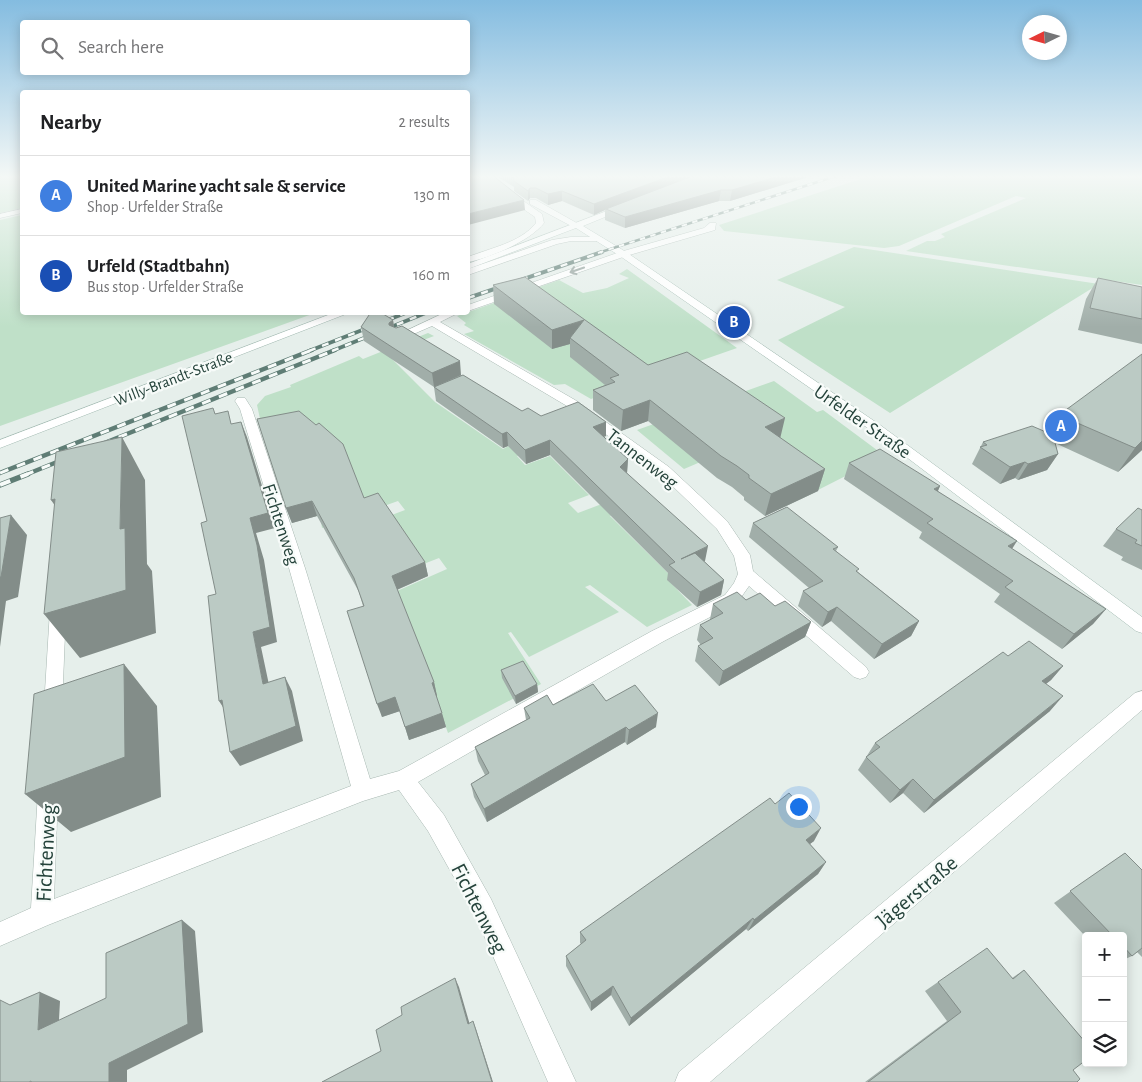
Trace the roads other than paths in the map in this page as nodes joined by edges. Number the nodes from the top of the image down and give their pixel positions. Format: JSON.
{"nodes":[{"id":1,"x":539,"y":225,"type":"edge"},
{"id":2,"x":713,"y":225,"type":"dead end"},
{"id":3,"x":578,"y":226,"type":"joint"},
{"id":4,"x":600,"y":239,"type":"junction"},
{"id":5,"x":623,"y":254,"type":"junction"},
{"id":6,"x":470,"y":259,"type":"edge"},
{"id":7,"x":470,"y":266,"type":"edge"},
{"id":8,"x":470,"y":271,"type":"edge"},
{"id":9,"x":470,"y":307,"type":"edge"},
{"id":10,"x":335,"y":315,"type":"edge"},
{"id":11,"x":449,"y":315,"type":"edge"},
{"id":12,"x":434,"y":323,"type":"junction"},
{"id":13,"x":398,"y":337,"type":"edge"},
{"id":14,"x":241,"y":401,"type":"dead end"},
{"id":15,"x":0,"y":444,"type":"edge"},
{"id":16,"x":746,"y":574,"type":"junction"},
{"id":17,"x":59,"y":590,"type":"edge"},
{"id":18,"x":1142,"y":626,"type":"edge"},
{"id":19,"x":860,"y":672,"type":"dead end"},
{"id":20,"x":1142,"y":699,"type":"edge"},
{"id":21,"x":52,"y":728,"type":"edge"},
{"id":22,"x":49,"y":777,"type":"edge"},
{"id":23,"x":402,"y":779,"type":"junction"},
{"id":24,"x":363,"y":791,"type":"junction"},
{"id":25,"x":42,"y":915,"type":"junction"},
{"id":26,"x":0,"y":934,"type":"edge"},
{"id":27,"x":562,"y":1082,"type":"edge"},
{"id":28,"x":689,"y":1082,"type":"edge"}],
"edges":[{"from":1,"to":6,"type":"street","name":"Urfelder Straße"},
{"from":2,"to":5,"type":"street"},
{"from":3,"to":4,"type":"street","name":"Urfelder Straße"},
{"from":3,"to":7,"type":"street"},
{"from":4,"to":5,"type":"street","name":"Urfelder Straße"},
{"from":4,"to":8,"type":"street"},
{"from":5,"to":9,"type":"street","one_way":true},
{"from":5,"to":18,"type":"street","name":"Urfelder Straße"},
{"from":10,"to":15,"type":"street","name":"Willy-Brandt-Straße"},
{"from":11,"to":12,"type":"street"},
{"from":12,"to":13,"type":"street"},
{"from":12,"to":16,"type":"street","name":"Tannenweg"},
{"from":14,"to":24,"type":"street","name":"Fichtenweg"},
{"from":16,"to":19,"type":"street"},
{"from":16,"to":23,"type":"street"},
{"from":17,"to":21,"type":"street"},
{"from":20,"to":28,"type":"street","name":"Jägerstraße"},
{"from":22,"to":25,"type":"street","name":"Fichtenweg"},
{"from":23,"to":24,"type":"street","name":"Fichtenweg"},
{"from":23,"to":27,"type":"street","name":"Fichtenweg"},
{"from":24,"to":25,"type":"street","name":"Fichtenweg"},
{"from":25,"to":26,"type":"street","name":"Fichtenweg"}]}
